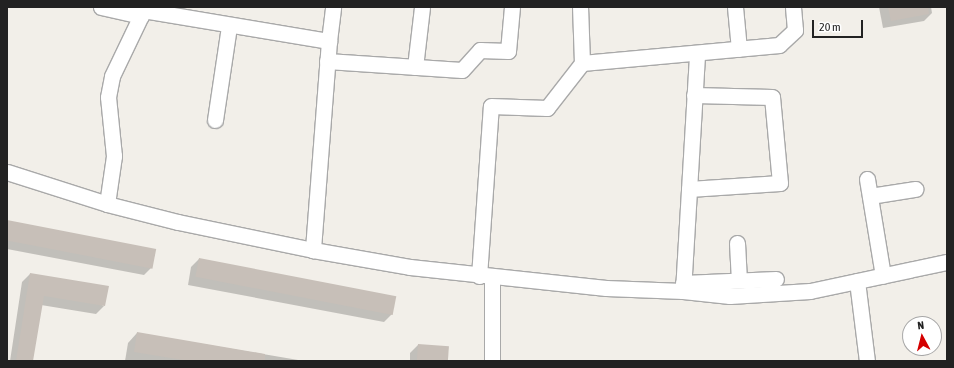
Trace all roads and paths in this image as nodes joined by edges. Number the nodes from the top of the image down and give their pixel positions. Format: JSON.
{"nodes":[{"id":1,"x":101,"y":7,"type":"edge"},
{"id":2,"x":333,"y":7,"type":"edge"},
{"id":3,"x":422,"y":7,"type":"edge"},
{"id":4,"x":512,"y":7,"type":"edge"},
{"id":5,"x":580,"y":7,"type":"edge"},
{"id":6,"x":735,"y":7,"type":"edge"},
{"id":7,"x":793,"y":7,"type":"edge"},
{"id":8,"x":143,"y":11,"type":"edge"},
{"id":9,"x":229,"y":26,"type":"junction"},
{"id":10,"x":329,"y":41,"type":"junction"},
{"id":11,"x":739,"y":49,"type":"junction"},
{"id":12,"x":697,"y":53,"type":"junction"},
{"id":13,"x":328,"y":61,"type":"junction"},
{"id":14,"x":582,"y":63,"type":"junction"},
{"id":15,"x":415,"y":67,"type":"junction"},
{"id":16,"x":694,"y":95,"type":"junction"},
{"id":17,"x":215,"y":120,"type":"dead end"},
{"id":18,"x":7,"y":172,"type":"edge"},
{"id":19,"x":867,"y":179,"type":"dead end"},
{"id":20,"x":689,"y":189,"type":"junction"},
{"id":21,"x":915,"y":189,"type":"dead end"},
{"id":22,"x":870,"y":196,"type":"junction"},
{"id":23,"x":107,"y":204,"type":"junction"},
{"id":24,"x":737,"y":243,"type":"dead end"},
{"id":25,"x":313,"y":250,"type":"junction"},
{"id":26,"x":947,"y":262,"type":"edge"},
{"id":27,"x":486,"y":276,"type":"junction"},
{"id":28,"x":882,"y":276,"type":"junction"},
{"id":29,"x":776,"y":279,"type":"dead end"},
{"id":30,"x":739,"y":280,"type":"junction"},
{"id":31,"x":857,"y":280,"type":"junction"},
{"id":32,"x":683,"y":287,"type":"junction"},
{"id":33,"x":492,"y":361,"type":"edge"},
{"id":34,"x":867,"y":361,"type":"edge"}],
"edges":[{"from":1,"to":8,"type":"street"},
{"from":2,"to":10,"type":"street"},
{"from":3,"to":15,"type":"street"},
{"from":4,"to":15,"type":"street"},
{"from":5,"to":14,"type":"street"},
{"from":6,"to":11,"type":"street"},
{"from":7,"to":11,"type":"street"},
{"from":8,"to":9,"type":"street"},
{"from":8,"to":23,"type":"street"},
{"from":9,"to":10,"type":"street"},
{"from":9,"to":17,"type":"street"},
{"from":10,"to":13,"type":"street"},
{"from":11,"to":12,"type":"street"},
{"from":12,"to":14,"type":"street"},
{"from":12,"to":16,"type":"street"},
{"from":13,"to":15,"type":"street"},
{"from":13,"to":25,"type":"street"},
{"from":14,"to":27,"type":"street"},
{"from":16,"to":20,"type":"street"},
{"from":16,"to":20,"type":"street"},
{"from":18,"to":23,"type":"street"},
{"from":19,"to":22,"type":"street"},
{"from":20,"to":32,"type":"street"},
{"from":21,"to":22,"type":"street"},
{"from":22,"to":28,"type":"street"},
{"from":23,"to":25,"type":"street"},
{"from":24,"to":30,"type":"street"},
{"from":25,"to":27,"type":"street"},
{"from":26,"to":28,"type":"street"},
{"from":27,"to":32,"type":"street"},
{"from":27,"to":33,"type":"street"},
{"from":28,"to":31,"type":"street"},
{"from":29,"to":30,"type":"street"},
{"from":30,"to":32,"type":"street"},
{"from":31,"to":32,"type":"street"},
{"from":31,"to":34,"type":"street"}]}
